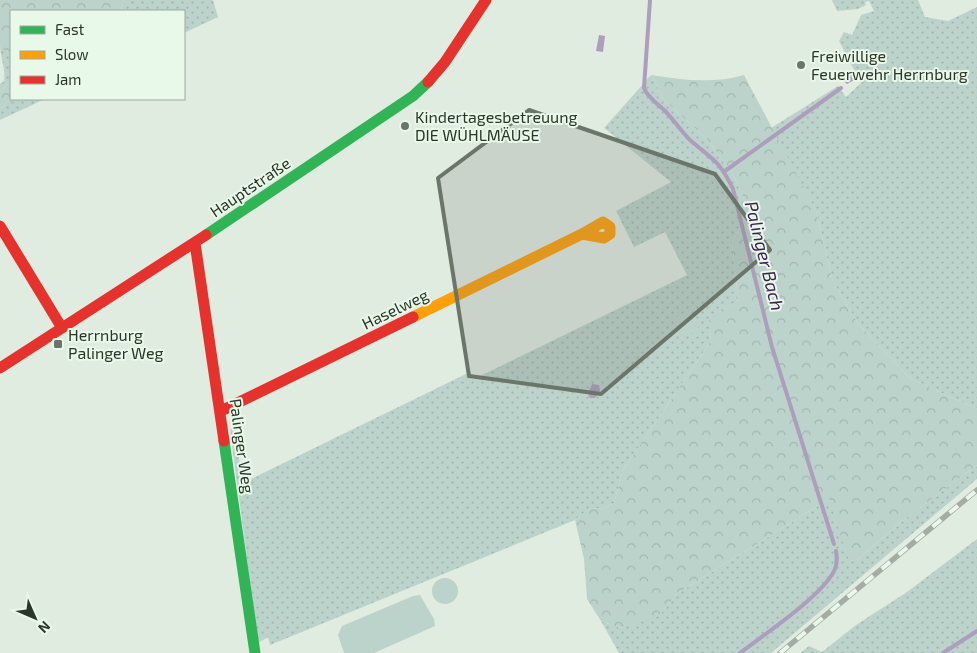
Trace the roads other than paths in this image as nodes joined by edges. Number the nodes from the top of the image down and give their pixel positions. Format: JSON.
{"nodes":[{"id":1,"x":468,"y":0,"type":"edge"},
{"id":2,"x":482,"y":4,"type":"edge"},
{"id":3,"x":0,"y":226,"type":"edge"},
{"id":4,"x":582,"y":234,"type":"dead end"},
{"id":5,"x":195,"y":243,"type":"junction"},
{"id":6,"x":62,"y":328,"type":"junction"},
{"id":7,"x":0,"y":368,"type":"edge"},
{"id":8,"x":221,"y":411,"type":"junction"},
{"id":9,"x":255,"y":653,"type":"edge"}],
"edges":[{"from":1,"to":2,"type":"street"},
{"from":2,"to":5,"type":"street","name":"Hauptstraße"},
{"from":3,"to":6,"type":"street"},
{"from":4,"to":8,"type":"street","name":"Haselweg"},
{"from":5,"to":6,"type":"street","name":"Hauptstraße"},
{"from":5,"to":8,"type":"street","name":"Palinger Weg"},
{"from":6,"to":7,"type":"street","name":"Hauptstraße"},
{"from":8,"to":9,"type":"street","name":"Palinger Weg"}]}
